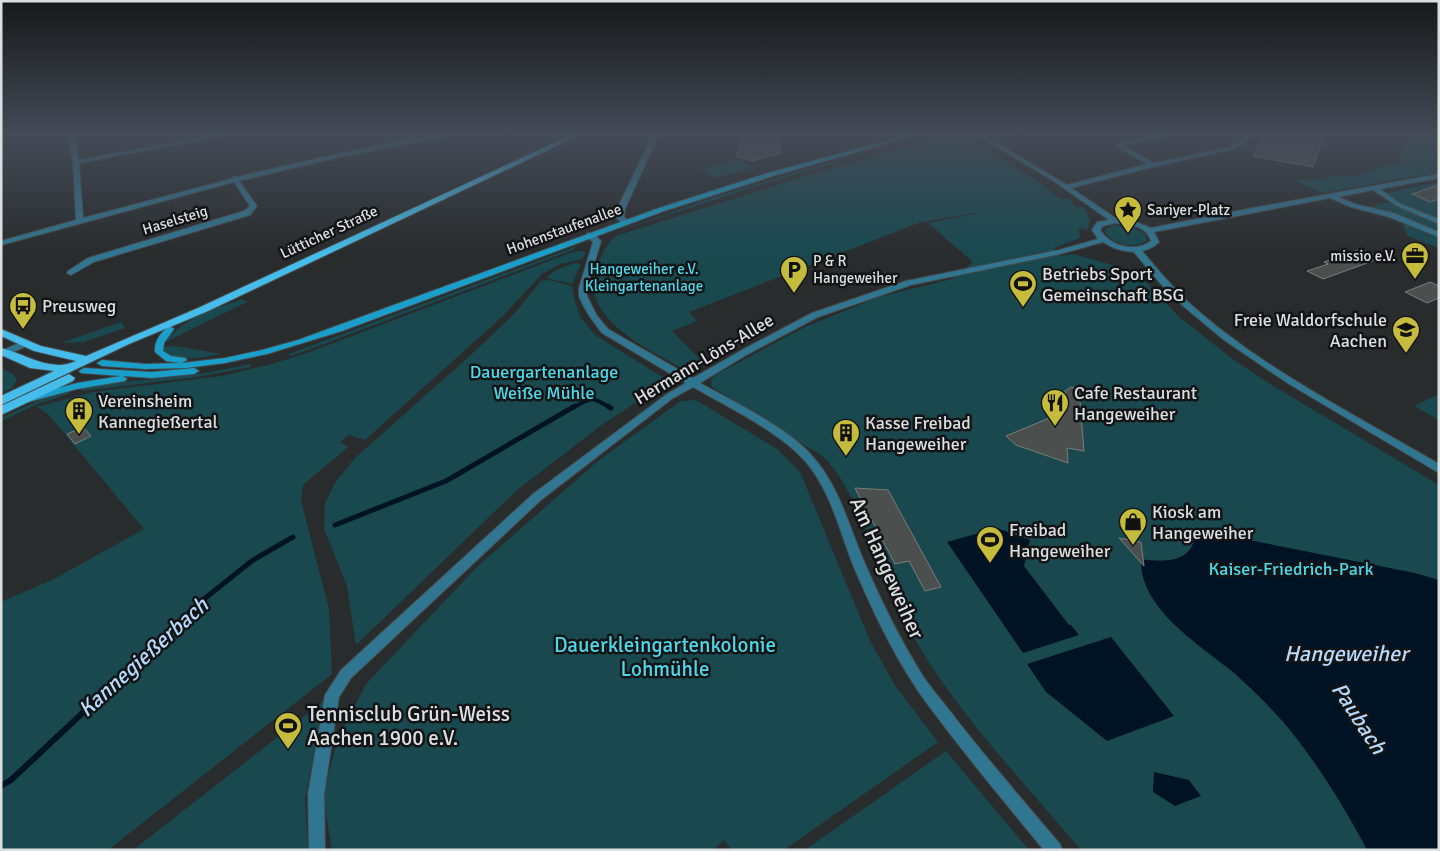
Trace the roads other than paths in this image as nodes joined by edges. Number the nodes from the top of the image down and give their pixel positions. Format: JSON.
{"nodes":[{"id":1,"x":77,"y":174,"type":"edge"},
{"id":2,"x":253,"y":174,"type":"edge"},
{"id":3,"x":493,"y":174,"type":"edge"},
{"id":4,"x":637,"y":174,"type":"edge"},
{"id":5,"x":774,"y":174,"type":"edge"},
{"id":6,"x":1045,"y":174,"type":"edge"},
{"id":7,"x":1119,"y":174,"type":"edge"},
{"id":8,"x":1439,"y":176,"type":"edge"},
{"id":9,"x":234,"y":178,"type":"junction"},
{"id":10,"x":1067,"y":187,"type":"junction"},
{"id":11,"x":1374,"y":188,"type":"junction"},
{"id":12,"x":1330,"y":196,"type":"junction"},
{"id":13,"x":80,"y":221,"type":"junction"},
{"id":14,"x":1115,"y":221,"type":"junction"},
{"id":15,"x":625,"y":222,"type":"junction"},
{"id":16,"x":1439,"y":222,"type":"edge"},
{"id":17,"x":1149,"y":231,"type":"junction"},
{"id":18,"x":590,"y":235,"type":"junction"},
{"id":19,"x":1439,"y":235,"type":"edge"},
{"id":20,"x":1103,"y":240,"type":"junction"},
{"id":21,"x":1,"y":242,"type":"edge"},
{"id":22,"x":1136,"y":249,"type":"junction"},
{"id":23,"x":71,"y":273,"type":"dead end"},
{"id":24,"x":202,"y":310,"type":"junction"},
{"id":25,"x":170,"y":329,"type":"junction"},
{"id":26,"x":1,"y":332,"type":"edge"},
{"id":27,"x":24,"y":344,"type":"junction"},
{"id":28,"x":2,"y":353,"type":"edge"},
{"id":29,"x":102,"y":362,"type":"junction"},
{"id":30,"x":223,"y":362,"type":"junction"},
{"id":31,"x":86,"y":365,"type":"junction"},
{"id":32,"x":68,"y":369,"type":"junction"},
{"id":33,"x":152,"y":375,"type":"junction"},
{"id":34,"x":692,"y":383,"type":"junction"},
{"id":35,"x":1,"y":401,"type":"edge"},
{"id":36,"x":20,"y":402,"type":"junction"},
{"id":37,"x":1,"y":411,"type":"edge"},
{"id":38,"x":1439,"y":468,"type":"edge"},
{"id":39,"x":316,"y":850,"type":"edge"},
{"id":40,"x":1054,"y":850,"type":"edge"}],
"edges":[{"from":1,"to":13,"type":"street"},
{"from":2,"to":9,"type":"street"},
{"from":3,"to":24,"type":"main road","name":"Lütticher Straße"},
{"from":4,"to":15,"type":"street"},
{"from":5,"to":15,"type":"main road","name":"Hohenstaufenallee"},
{"from":6,"to":10,"type":"street"},
{"from":7,"to":10,"type":"street"},
{"from":8,"to":11,"type":"street"},
{"from":9,"to":13,"type":"street"},
{"from":9,"to":23,"type":"street","name":"Haselsteig"},
{"from":10,"to":14,"type":"street"},
{"from":11,"to":12,"type":"street"},
{"from":11,"to":16,"type":"street"},
{"from":12,"to":17,"type":"street"},
{"from":12,"to":19,"type":"street"},
{"from":13,"to":21,"type":"street"},
{"from":14,"to":17,"type":"street"},
{"from":14,"to":20,"type":"street"},
{"from":15,"to":18,"type":"main road","name":"Hohenstaufenallee"},
{"from":17,"to":22,"type":"street"},
{"from":18,"to":30,"type":"main road","name":"Hohenstaufenallee"},
{"from":18,"to":34,"type":"street","name":"Am Hangeweiher"},
{"from":20,"to":22,"type":"street"},
{"from":20,"to":34,"type":"street","name":"Hermann-Löns-Allee"},
{"from":22,"to":38,"type":"street"},
{"from":24,"to":25,"type":"main road","name":"Lütticher Straße"},
{"from":24,"to":31,"type":"main road","name":"Lütticher Straße"},
{"from":25,"to":29,"type":"main road","name":"Lütticher Straße"},
{"from":25,"to":30,"type":"main road"},
{"from":26,"to":27,"type":"main road"},
{"from":27,"to":28,"type":"street"},
{"from":27,"to":31,"type":"main road"},
{"from":28,"to":32,"type":"main road"},
{"from":29,"to":30,"type":"main road","name":"Hohenstaufenallee"},
{"from":29,"to":31,"type":"main road","name":"Lütticher Straße"},
{"from":30,"to":33,"type":"main road","name":"Hohenstaufenallee"},
{"from":31,"to":32,"type":"main road"},
{"from":31,"to":33,"type":"main road","name":"Hohenstaufenallee"},
{"from":31,"to":36,"type":"main road","name":"Lütticher Straße"},
{"from":32,"to":35,"type":"main road"},
{"from":33,"to":36,"type":"main road"},
{"from":34,"to":39,"type":"street","name":"Hermann-Löns-Allee"},
{"from":34,"to":40,"type":"street","name":"Am Hangeweiher"},
{"from":36,"to":37,"type":"main road","name":"Lütticher Straße"}]}
